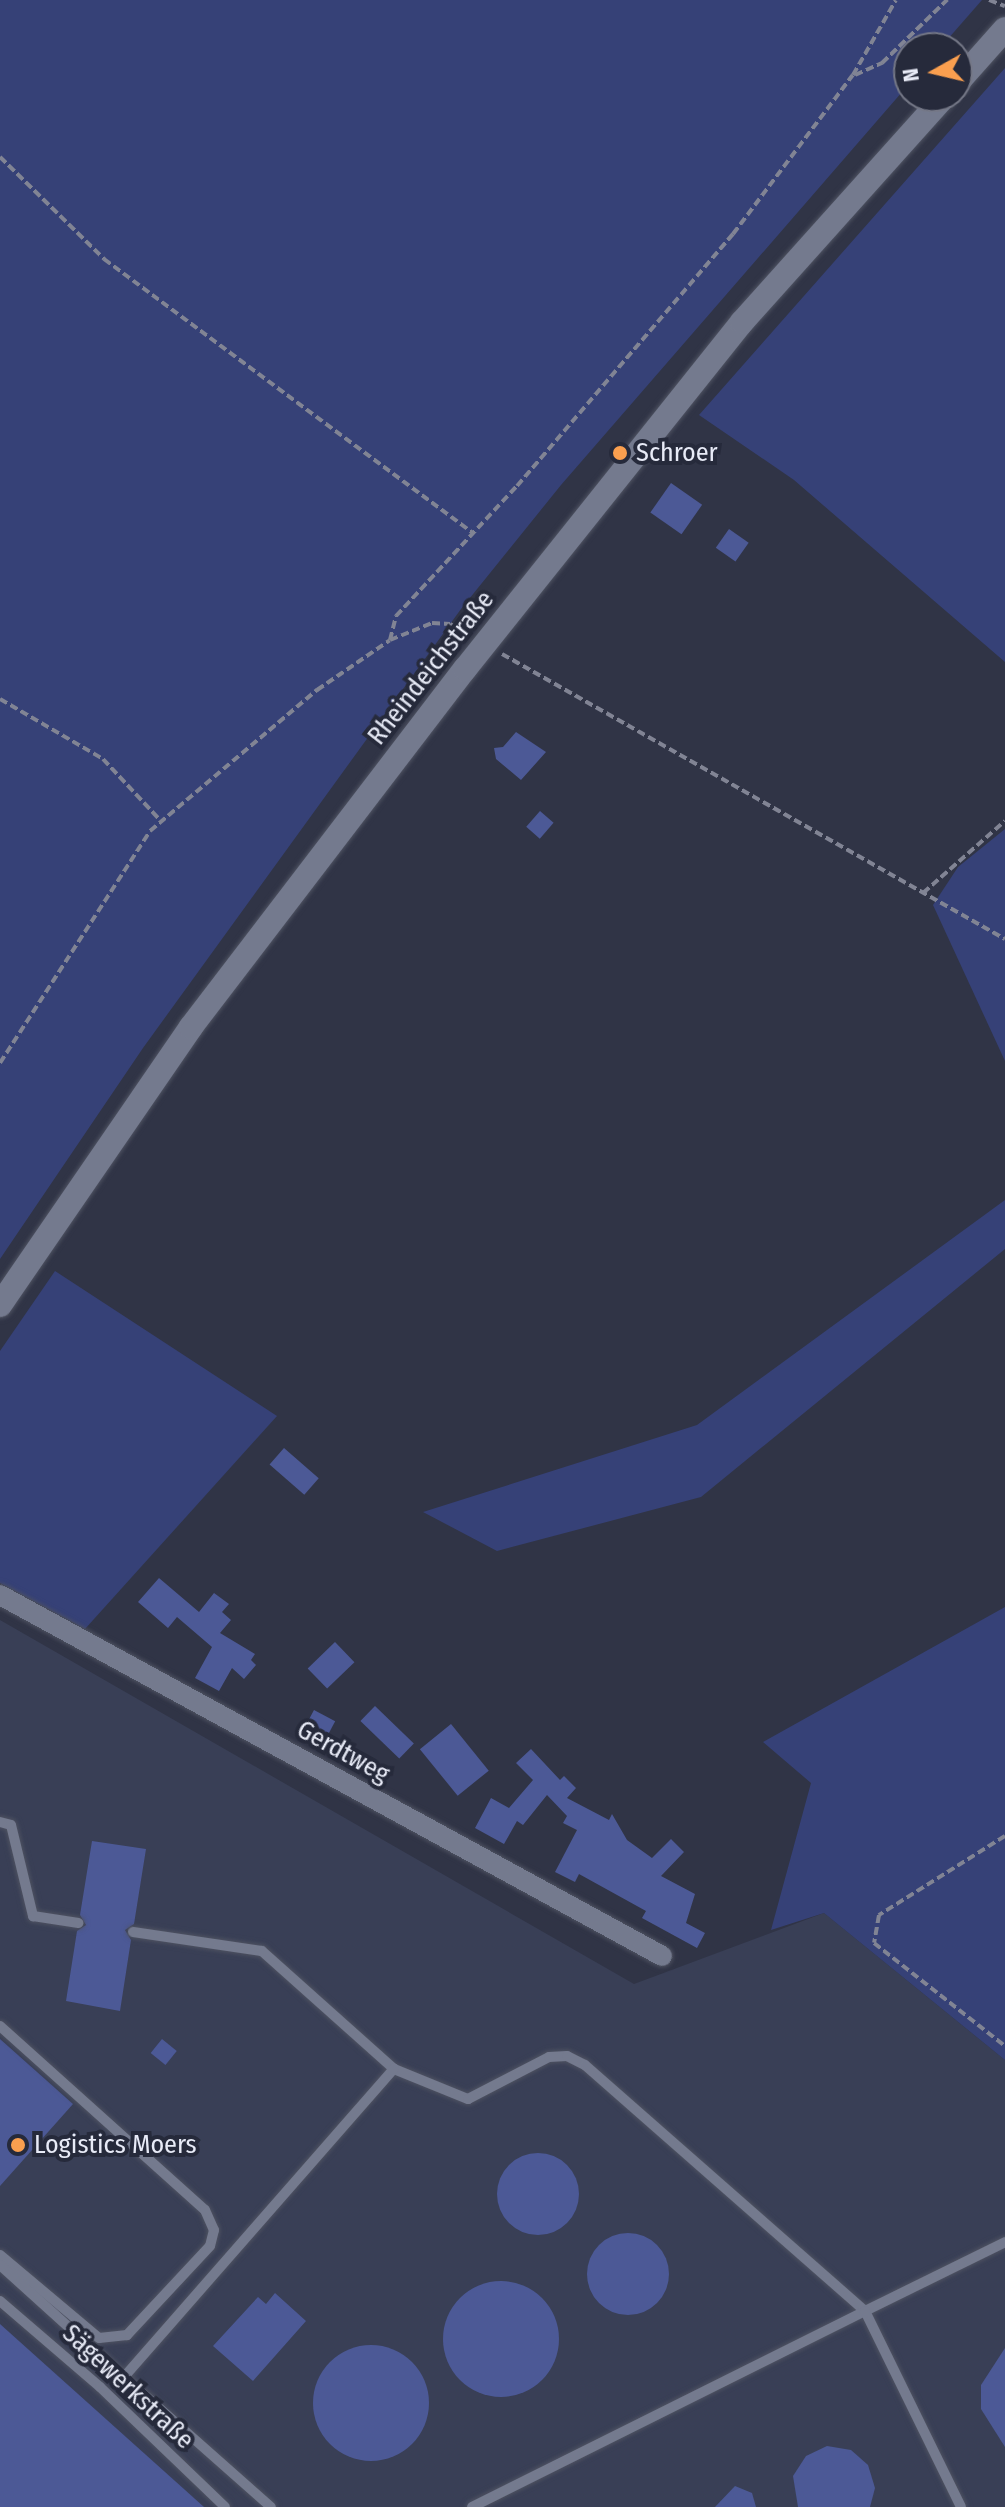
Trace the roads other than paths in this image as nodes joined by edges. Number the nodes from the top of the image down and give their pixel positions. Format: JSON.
{"nodes":[{"id":1,"x":1005,"y":29,"type":"edge"},
{"id":2,"x":973,"y":65,"type":"edge"},
{"id":3,"x":931,"y":112,"type":"edge"},
{"id":4,"x":0,"y":1305,"type":"edge"},
{"id":5,"x":0,"y":1595,"type":"edge"},
{"id":6,"x":0,"y":1822,"type":"edge"},
{"id":7,"x":78,"y":1923,"type":"dead end"},
{"id":8,"x":133,"y":1932,"type":"dead end"},
{"id":9,"x":662,"y":1956,"type":"dead end"},
{"id":10,"x":0,"y":2026,"type":"edge"},
{"id":11,"x":394,"y":2069,"type":"junction"},
{"id":12,"x":1005,"y":2242,"type":"edge"},
{"id":13,"x":0,"y":2255,"type":"edge"},
{"id":14,"x":0,"y":2265,"type":"edge"},
{"id":15,"x":0,"y":2301,"type":"edge"},
{"id":16,"x":865,"y":2311,"type":"junction"},
{"id":17,"x":124,"y":2377,"type":"junction"},
{"id":18,"x":225,"y":2507,"type":"edge"},
{"id":19,"x":271,"y":2507,"type":"edge"},
{"id":20,"x":472,"y":2507,"type":"edge"},
{"id":21,"x":961,"y":2507,"type":"edge"}],
"edges":[{"from":1,"to":2,"type":"main road"},
{"from":3,"to":4,"type":"main road","name":"Rheindeichstraße"},
{"from":5,"to":9,"type":"street","name":"Gerdtweg"},
{"from":6,"to":7,"type":"lane"},
{"from":8,"to":11,"type":"lane"},
{"from":10,"to":13,"type":"lane"},
{"from":11,"to":16,"type":"lane"},
{"from":11,"to":17,"type":"lane"},
{"from":12,"to":16,"type":"lane"},
{"from":14,"to":17,"type":"lane"},
{"from":15,"to":18,"type":"lane","name":"Sägewerkstraße"},
{"from":16,"to":20,"type":"lane"},
{"from":16,"to":21,"type":"lane"},
{"from":17,"to":19,"type":"lane"}]}
